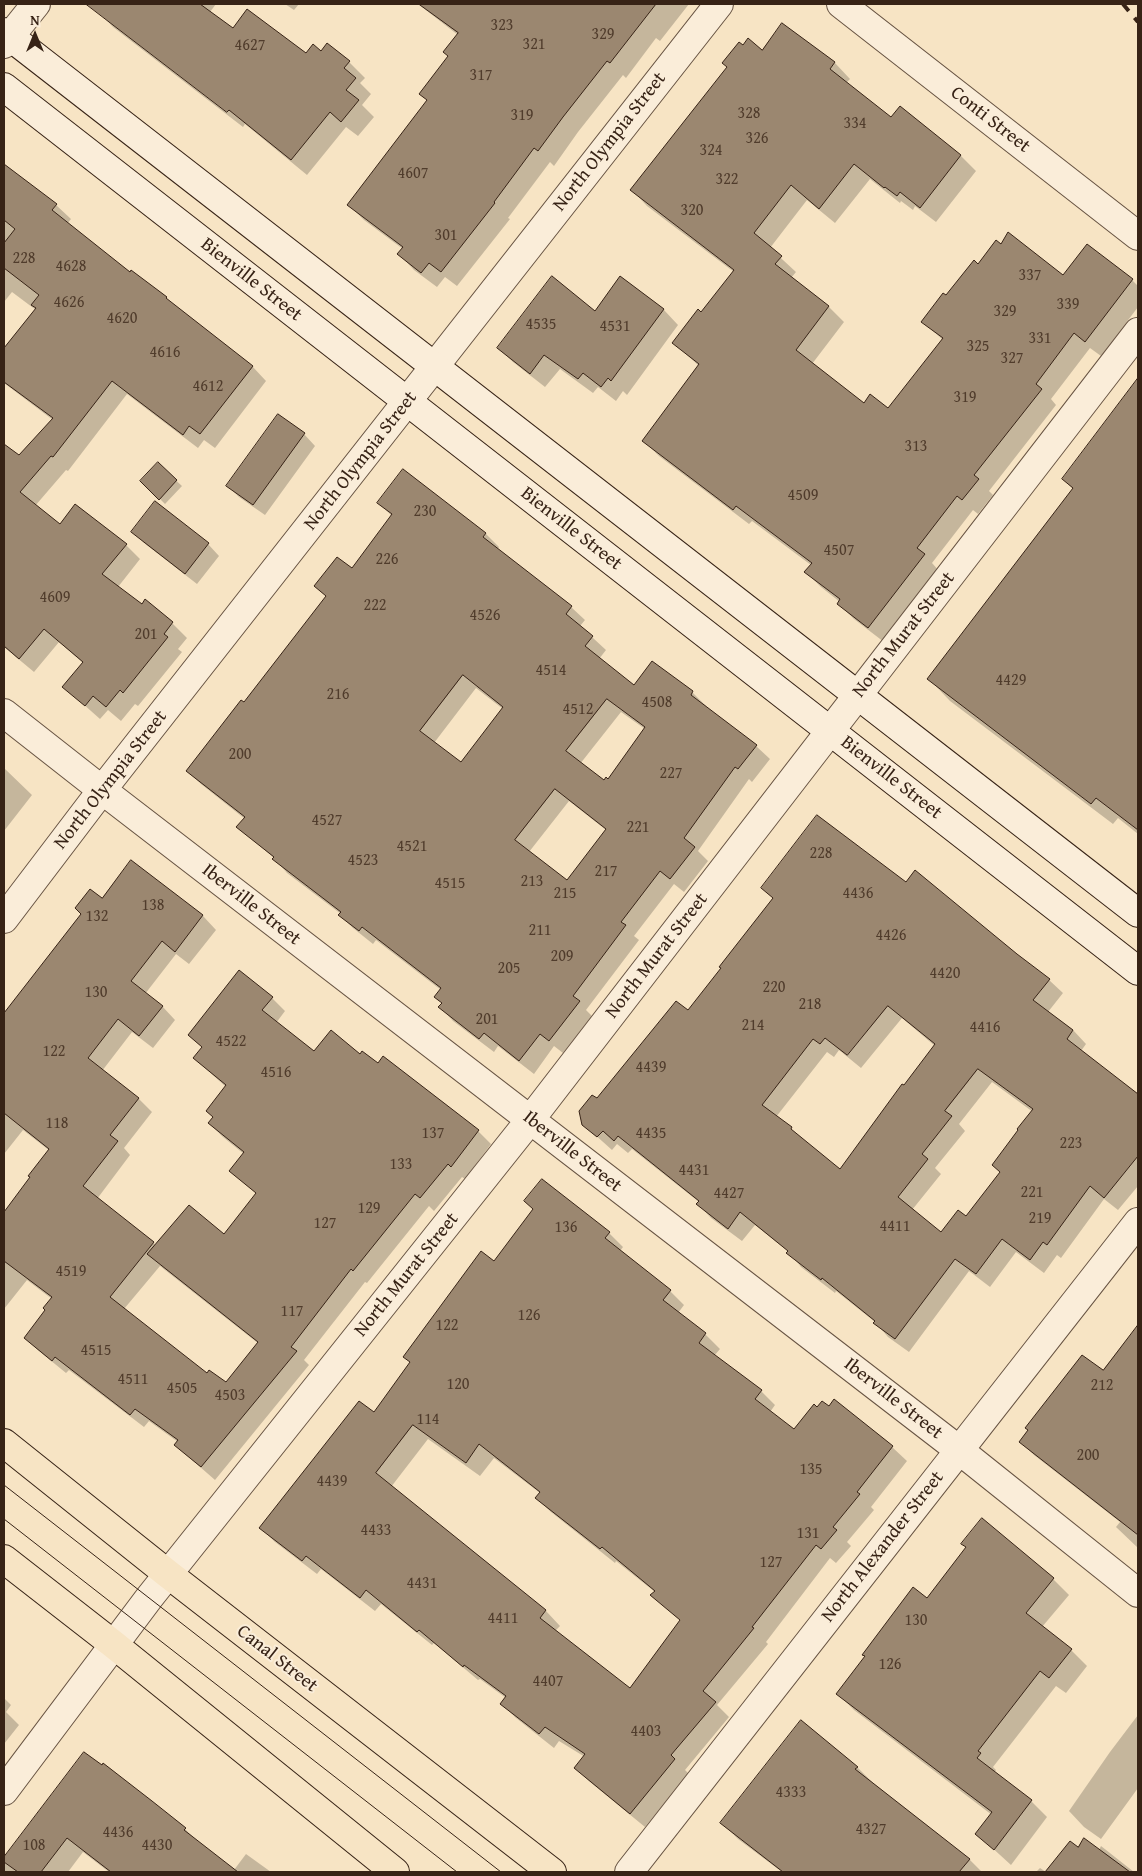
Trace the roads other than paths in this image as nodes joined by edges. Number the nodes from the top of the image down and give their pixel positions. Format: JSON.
{"nodes":[{"id":1,"x":36,"y":4,"type":"edge"},
{"id":2,"x":719,"y":4,"type":"edge"},
{"id":3,"x":841,"y":4,"type":"edge"},
{"id":4,"x":6,"y":38,"type":"edge"},
{"id":5,"x":4,"y":87,"type":"edge"},
{"id":6,"x":1138,"y":236,"type":"edge"},
{"id":7,"x":1138,"y":332,"type":"edge"},
{"id":8,"x":434,"y":367,"type":"junction"},
{"id":9,"x":407,"y":401,"type":"junction"},
{"id":10,"x":858,"y":695,"type":"junction"},
{"id":11,"x":4,"y":712,"type":"edge"},
{"id":12,"x":831,"y":731,"type":"junction"},
{"id":13,"x":102,"y":790,"type":"junction"},
{"id":14,"x":1138,"y":913,"type":"edge"},
{"id":15,"x":4,"y":919,"type":"edge"},
{"id":16,"x":1138,"y":971,"type":"edge"},
{"id":17,"x":530,"y":1120,"type":"junction"},
{"id":18,"x":1138,"y":1222,"type":"edge"},
{"id":19,"x":4,"y":1443,"type":"edge"},
{"id":20,"x":959,"y":1450,"type":"junction"},
{"id":21,"x":4,"y":1560,"type":"edge"},
{"id":22,"x":168,"y":1574,"type":"junction"},
{"id":23,"x":1138,"y":1593,"type":"edge"},
{"id":24,"x":113,"y":1644,"type":"junction"},
{"id":25,"x":4,"y":1791,"type":"edge"},
{"id":26,"x":395,"y":1872,"type":"edge"},
{"id":27,"x":552,"y":1872,"type":"edge"},
{"id":28,"x":628,"y":1872,"type":"edge"}],
"edges":[{"from":1,"to":4,"type":"street"},
{"from":2,"to":8,"type":"street","name":"North Olympia Street"},
{"from":3,"to":6,"type":"street","name":"Conti Street"},
{"from":4,"to":8,"type":"street"},
{"from":5,"to":9,"type":"street","name":"Bienville Street"},
{"from":7,"to":10,"type":"street","name":"North Murat Street"},
{"from":8,"to":9,"type":"street","name":"North Olympia Street"},
{"from":8,"to":10,"type":"street"},
{"from":9,"to":12,"type":"street","name":"Bienville Street"},
{"from":9,"to":13,"type":"street","name":"North Olympia Street"},
{"from":10,"to":12,"type":"street","name":"North Murat Street"},
{"from":10,"to":14,"type":"street"},
{"from":11,"to":13,"type":"street","name":"Iberville Street"},
{"from":12,"to":16,"type":"street","name":"Bienville Street"},
{"from":12,"to":17,"type":"street","name":"North Murat Street"},
{"from":13,"to":15,"type":"street","name":"North Olympia Street"},
{"from":13,"to":17,"type":"street","name":"Iberville Street"},
{"from":17,"to":20,"type":"street","name":"Iberville Street"},
{"from":17,"to":22,"type":"street","name":"North Murat Street"},
{"from":18,"to":20,"type":"street","name":"North Alexander Street"},
{"from":19,"to":22,"type":"main road","name":"Canal Street"},
{"from":20,"to":23,"type":"street","name":"Iberville Street"},
{"from":20,"to":28,"type":"street","name":"North Alexander Street"},
{"from":21,"to":24,"type":"main road"},
{"from":22,"to":24,"type":"street","name":"North Murat Street"},
{"from":22,"to":27,"type":"main road","name":"Canal Street"},
{"from":24,"to":25,"type":"street","name":"North Murat Street"},
{"from":24,"to":26,"type":"main road"}]}
